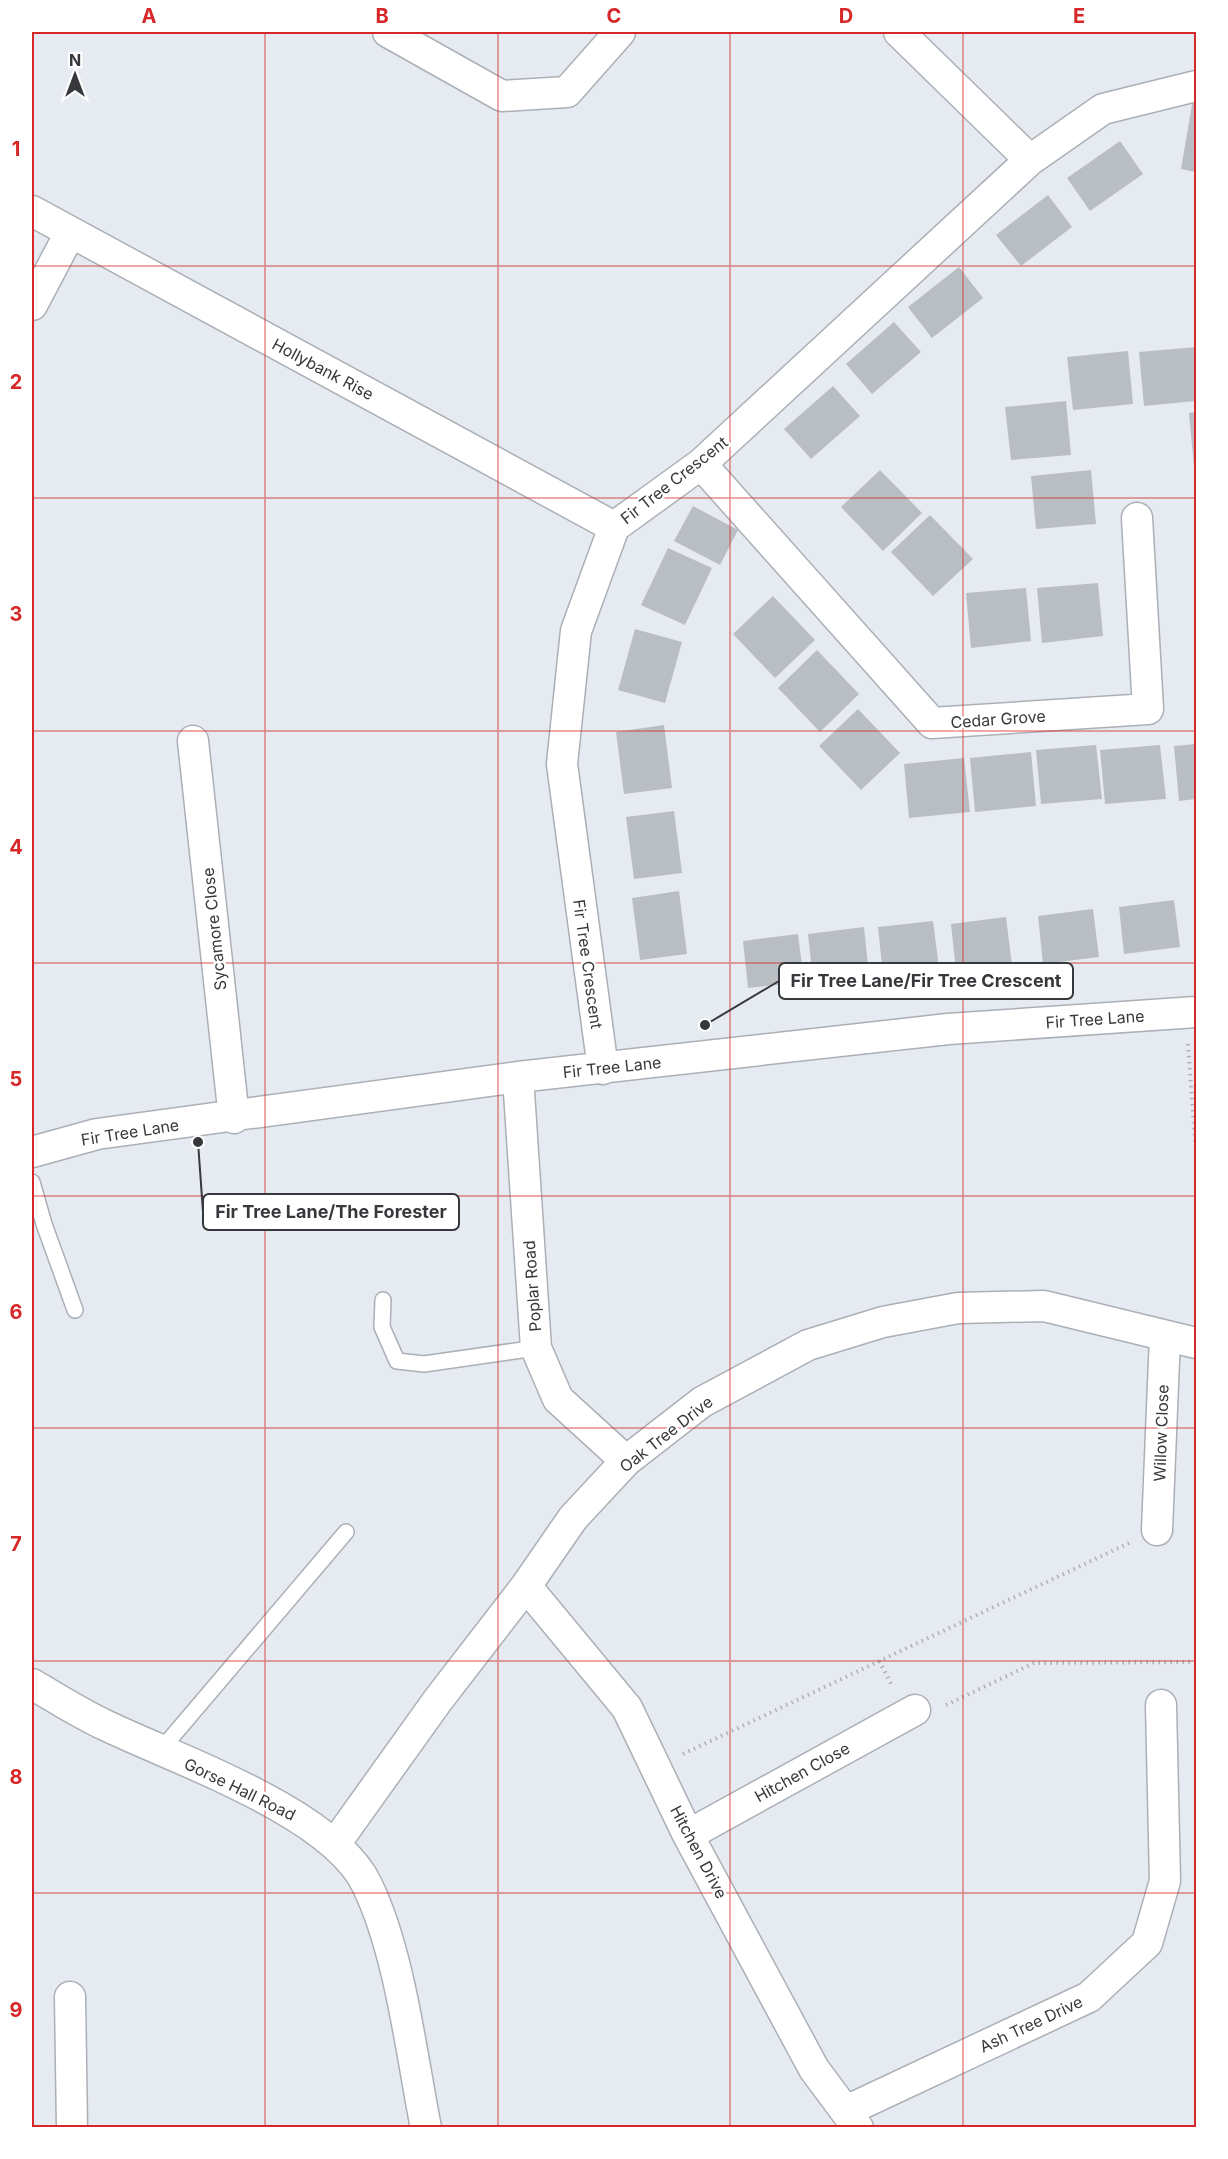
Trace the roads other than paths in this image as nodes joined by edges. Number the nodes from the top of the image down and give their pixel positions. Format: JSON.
{"nodes":[{"id":1,"x":388,"y":32,"type":"edge"},
{"id":2,"x":620,"y":32,"type":"edge"},
{"id":3,"x":899,"y":32,"type":"edge"},
{"id":4,"x":1197,"y":86,"type":"edge"},
{"id":5,"x":1030,"y":160,"type":"junction"},
{"id":6,"x":32,"y":211,"type":"edge"},
{"id":7,"x":70,"y":233,"type":"junction"},
{"id":8,"x":32,"y":305,"type":"edge"},
{"id":9,"x":701,"y":464,"type":"junction"},
{"id":10,"x":1137,"y":518,"type":"dead end"},
{"id":11,"x":614,"y":527,"type":"junction"},
{"id":12,"x":193,"y":741,"type":"dead end"},
{"id":13,"x":1191,"y":1013,"type":"edge"},
{"id":14,"x":603,"y":1069,"type":"junction"},
{"id":15,"x":518,"y":1077,"type":"junction"},
{"id":16,"x":234,"y":1118,"type":"junction"},
{"id":17,"x":32,"y":1152,"type":"edge"},
{"id":18,"x":32,"y":1182,"type":"edge"},
{"id":19,"x":382,"y":1300,"type":"dead end"},
{"id":20,"x":75,"y":1310,"type":"dead end"},
{"id":21,"x":1165,"y":1336,"type":"junction"},
{"id":22,"x":1197,"y":1343,"type":"edge"},
{"id":23,"x":536,"y":1348,"type":"junction"},
{"id":24,"x":626,"y":1461,"type":"junction"},
{"id":25,"x":1157,"y":1530,"type":"road end"},
{"id":26,"x":346,"y":1532,"type":"dead end"},
{"id":27,"x":526,"y":1586,"type":"junction"},
{"id":28,"x":32,"y":1684,"type":"edge"},
{"id":29,"x":1161,"y":1705,"type":"dead end"},
{"id":30,"x":915,"y":1710,"type":"road end"},
{"id":31,"x":160,"y":1750,"type":"junction"},
{"id":32,"x":688,"y":1835,"type":"junction"},
{"id":33,"x":335,"y":1844,"type":"junction"},
{"id":34,"x":70,"y":1996,"type":"dead end"},
{"id":35,"x":852,"y":2119,"type":"edge"},
{"id":36,"x":72,"y":2127,"type":"edge"},
{"id":37,"x":426,"y":2127,"type":"edge"}],
"edges":[{"from":1,"to":2,"type":"street"},
{"from":3,"to":5,"type":"street"},
{"from":4,"to":5,"type":"street","name":"Fir Tree Crescent"},
{"from":5,"to":9,"type":"street","name":"Fir Tree Crescent"},
{"from":6,"to":7,"type":"street","name":"Hollybank Rise"},
{"from":7,"to":8,"type":"street"},
{"from":7,"to":11,"type":"street","name":"Hollybank Rise"},
{"from":9,"to":10,"type":"street","name":"Cedar Grove"},
{"from":9,"to":11,"type":"street","name":"Fir Tree Crescent"},
{"from":11,"to":14,"type":"street","name":"Fir Tree Crescent"},
{"from":12,"to":16,"type":"street","name":"Sycamore Close"},
{"from":13,"to":14,"type":"street","name":"Fir Tree Lane"},
{"from":14,"to":15,"type":"street","name":"Fir Tree Lane"},
{"from":15,"to":16,"type":"street","name":"Fir Tree Lane"},
{"from":15,"to":23,"type":"street","name":"Poplar Road"},
{"from":16,"to":17,"type":"street","name":"Fir Tree Lane"},
{"from":18,"to":20,"type":"lane"},
{"from":19,"to":23,"type":"lane"},
{"from":21,"to":22,"type":"street","name":"Oak Tree Drive"},
{"from":21,"to":24,"type":"street","name":"Oak Tree Drive"},
{"from":21,"to":25,"type":"street","name":"Willow Close"},
{"from":23,"to":24,"type":"street","name":"Poplar Road"},
{"from":24,"to":27,"type":"street","name":"Oak Tree Drive"},
{"from":26,"to":31,"type":"lane"},
{"from":27,"to":32,"type":"street","name":"Hitchen Drive"},
{"from":27,"to":33,"type":"street","name":"Oak Tree Drive"},
{"from":28,"to":31,"type":"street","name":"Gorse Hall Road"},
{"from":29,"to":35,"type":"street","name":"Ash Tree Drive"},
{"from":30,"to":32,"type":"street","name":"Hitchen Close"},
{"from":31,"to":33,"type":"street","name":"Gorse Hall Road"},
{"from":32,"to":35,"type":"street","name":"Hitchen Drive"},
{"from":33,"to":37,"type":"street","name":"Gorse Hall Road"},
{"from":34,"to":36,"type":"street"}]}
